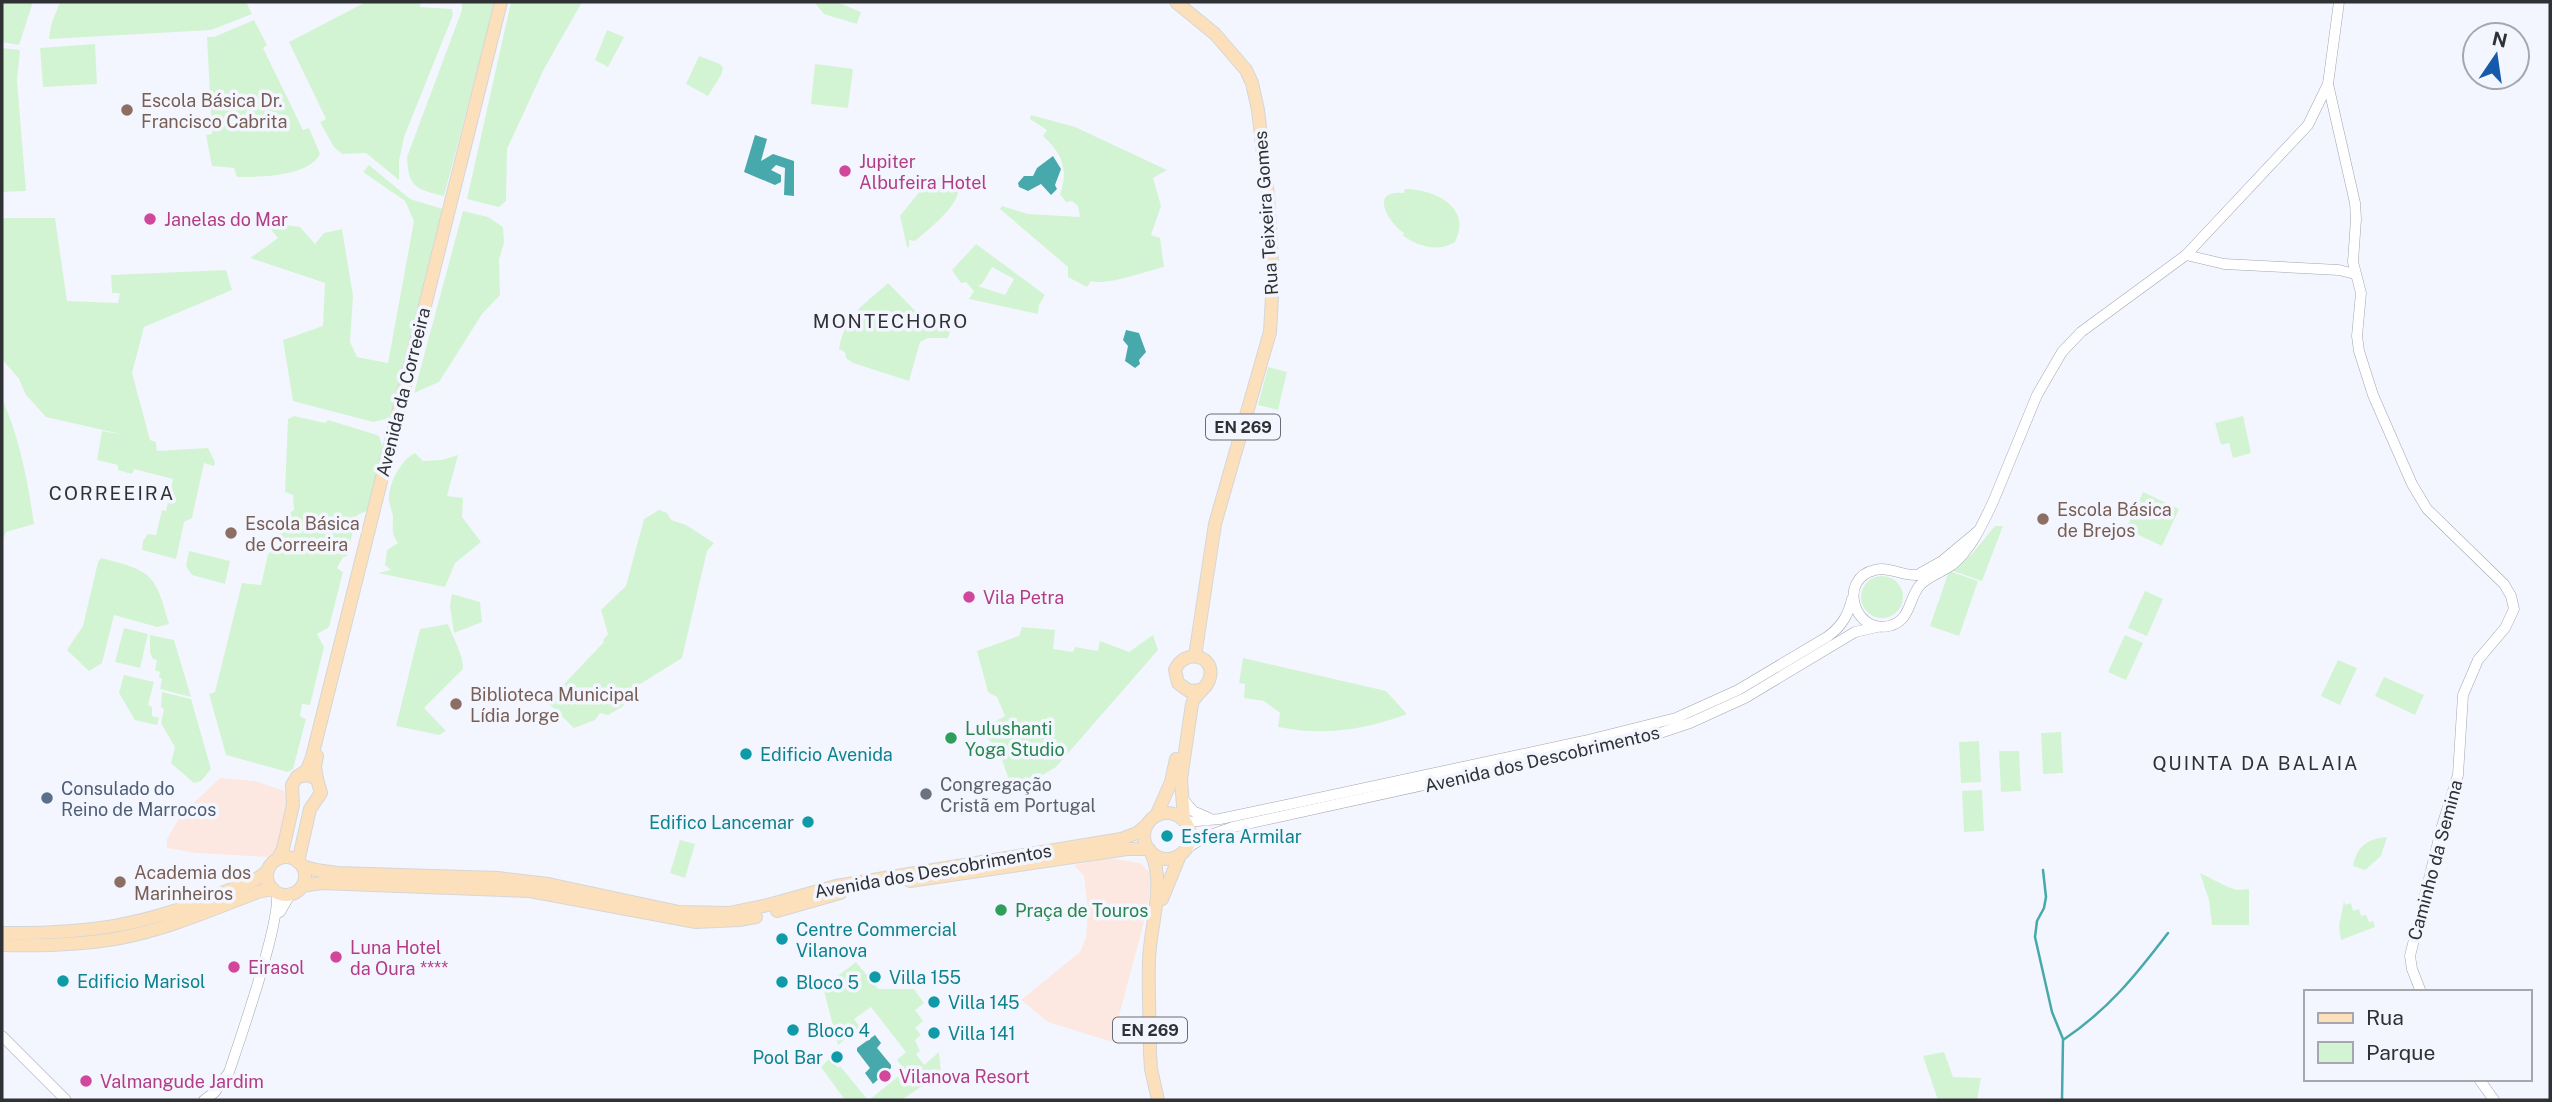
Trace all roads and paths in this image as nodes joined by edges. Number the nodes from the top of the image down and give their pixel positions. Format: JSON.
{"nodes":[{"id":1,"x":503,"y":2,"type":"edge"},
{"id":2,"x":1176,"y":2,"type":"edge"},
{"id":3,"x":2339,"y":2,"type":"edge"},
{"id":4,"x":2328,"y":84,"type":"junction"},
{"id":5,"x":2186,"y":255,"type":"junction"},
{"id":6,"x":2355,"y":274,"type":"junction"},
{"id":7,"x":1978,"y":531,"type":"junction"},
{"id":8,"x":1894,"y":571,"type":"junction"},
{"id":9,"x":1853,"y":599,"type":"junction"},
{"id":10,"x":1911,"y":604,"type":"junction"},
{"id":11,"x":1880,"y":627,"type":"junction"},
{"id":12,"x":1195,"y":656,"type":"junction"},
{"id":13,"x":1184,"y":690,"type":"junction"},
{"id":14,"x":1201,"y":690,"type":"junction"},
{"id":15,"x":298,"y":777,"type":"junction"},
{"id":16,"x":317,"y":779,"type":"junction"},
{"id":17,"x":1181,"y":795,"type":"junction"},
{"id":18,"x":293,"y":797,"type":"junction"},
{"id":19,"x":315,"y":803,"type":"junction"},
{"id":20,"x":1220,"y":819,"type":"junction"},
{"id":21,"x":1151,"y":821,"type":"junction"},
{"id":22,"x":1185,"y":821,"type":"junction"},
{"id":23,"x":1150,"y":851,"type":"junction"},
{"id":24,"x":1183,"y":851,"type":"junction"},
{"id":25,"x":278,"y":859,"type":"junction"},
{"id":26,"x":300,"y":864,"type":"junction"},
{"id":27,"x":268,"y":870,"type":"junction"},
{"id":28,"x":274,"y":890,"type":"junction"},
{"id":29,"x":297,"y":890,"type":"junction"},
{"id":30,"x":274,"y":926,"type":"junction"},
{"id":31,"x":2,"y":933,"type":"edge"},
{"id":32,"x":2,"y":945,"type":"edge"},
{"id":33,"x":1149,"y":964,"type":"junction"},
{"id":34,"x":2420,"y":990,"type":"edge"},
{"id":35,"x":2,"y":1036,"type":"edge"},
{"id":36,"x":2480,"y":1081,"type":"edge"},
{"id":37,"x":1157,"y":1098,"type":"edge"},
{"id":38,"x":66,"y":1100,"type":"edge"},
{"id":39,"x":204,"y":1100,"type":"edge"},
{"id":40,"x":2494,"y":1100,"type":"edge"}],
"edges":[{"from":1,"to":15,"type":"main road","name":"Avenida da Correeira"},
{"from":1,"to":16,"type":"main road","name":"Avenida da Correeira"},
{"from":2,"to":12,"type":"main road","name":"Rua Teixeira Gomes","number":"EN 269"},
{"from":3,"to":4,"type":"street"},
{"from":4,"to":5,"type":"street"},
{"from":4,"to":6,"type":"street"},
{"from":5,"to":6,"type":"street"},
{"from":5,"to":7,"type":"street"},
{"from":6,"to":34,"type":"street","name":"Caminho da Semina"},
{"from":7,"to":8,"type":"street"},
{"from":7,"to":10,"type":"street"},
{"from":8,"to":9,"type":"street"},
{"from":8,"to":10,"type":"street"},
{"from":9,"to":11,"type":"street"},
{"from":9,"to":20,"type":"street","name":"Avenida dos Descobrimentos"},
{"from":10,"to":11,"type":"street"},
{"from":11,"to":24,"type":"street","name":"Avenida dos Descobrimentos"},
{"from":12,"to":13,"type":"main road","number":"EN 269"},
{"from":12,"to":14,"type":"main road","number":"EN 269"},
{"from":13,"to":14,"type":"main road"},
{"from":13,"to":21,"type":"main road","number":"EN 269"},
{"from":14,"to":17,"type":"main road","number":"EN 269"},
{"from":15,"to":16,"type":"main road"},
{"from":15,"to":18,"type":"main road"},
{"from":16,"to":19,"type":"main road"},
{"from":17,"to":20,"type":"street"},
{"from":17,"to":22,"type":"main road","number":"EN 269"},
{"from":18,"to":19,"type":"main road"},
{"from":18,"to":25,"type":"main road"},
{"from":19,"to":26,"type":"main road"},
{"from":20,"to":22,"type":"street","name":"Avenida dos Descobrimentos"},
{"from":21,"to":22,"type":"main road"},
{"from":21,"to":23,"type":"main road","number":"EN 269"},
{"from":21,"to":26,"type":"main road","name":"Avenida dos Descobrimentos"},
{"from":22,"to":24,"type":"main road","number":"EN 269"},
{"from":23,"to":24,"type":"main road"},
{"from":23,"to":29,"type":"main road","name":"Avenida dos Descobrimentos"},
{"from":23,"to":33,"type":"main road","number":"EN 269"},
{"from":24,"to":33,"type":"main road","number":"EN 269"},
{"from":25,"to":26,"type":"main road"},
{"from":25,"to":27,"type":"main road"},
{"from":26,"to":29,"type":"main road"},
{"from":27,"to":28,"type":"main road"},
{"from":27,"to":31,"type":"main road"},
{"from":28,"to":29,"type":"main road"},
{"from":28,"to":30,"type":"street"},
{"from":28,"to":32,"type":"main road"},
{"from":29,"to":30,"type":"street"},
{"from":30,"to":39,"type":"street"},
{"from":33,"to":37,"type":"main road","number":"EN 269"},
{"from":35,"to":38,"type":"street"},
{"from":36,"to":40,"type":"street"}]}
